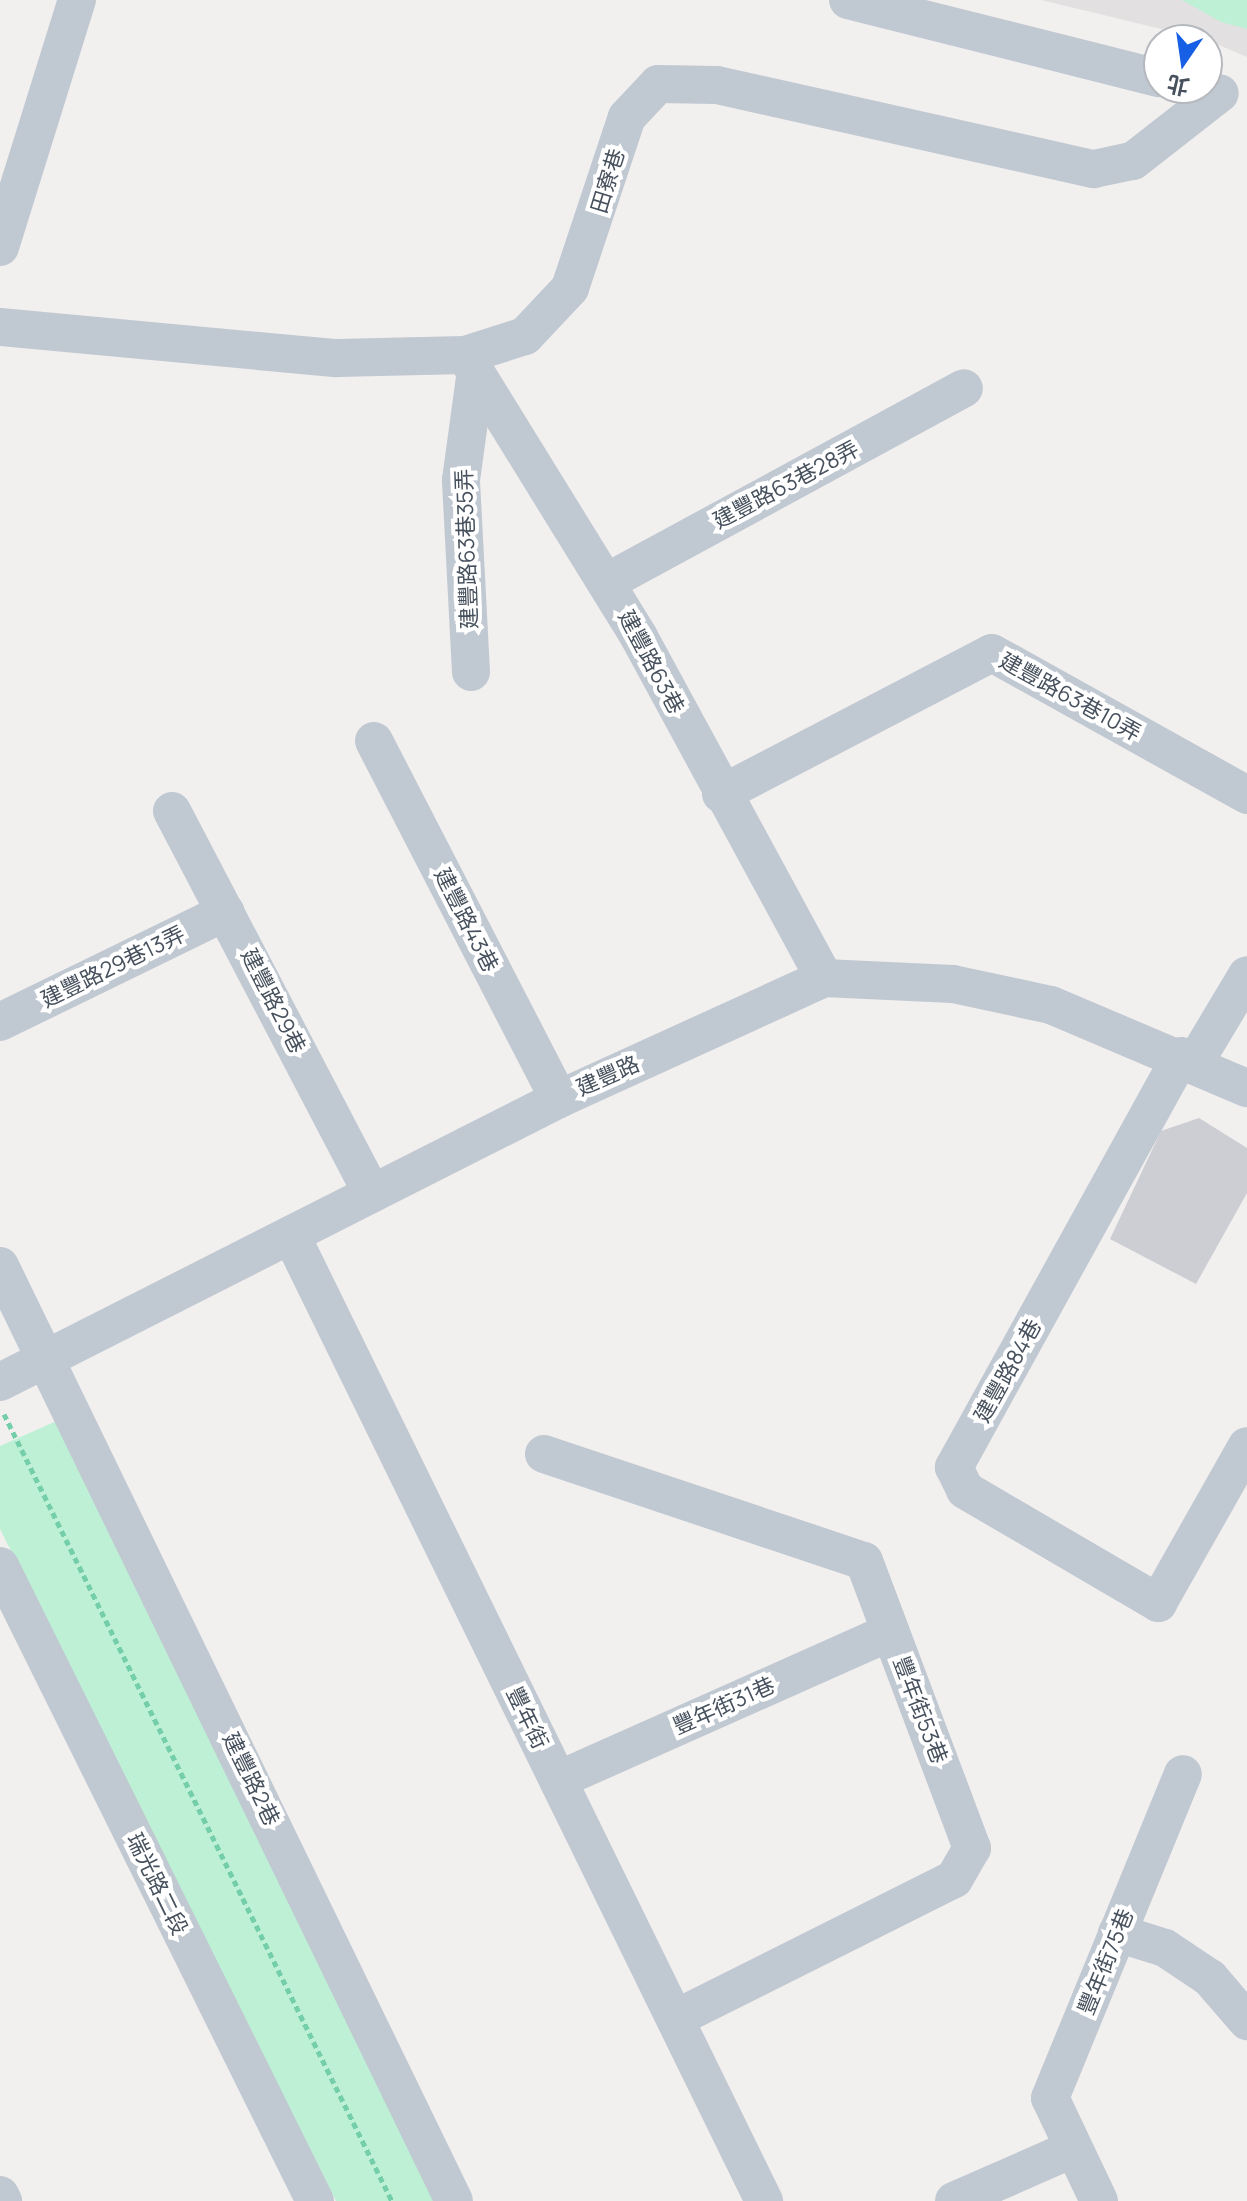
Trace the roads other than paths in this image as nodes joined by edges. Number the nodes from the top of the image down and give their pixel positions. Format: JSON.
{"nodes":[{"id":1,"x":77,"y":0,"type":"edge"},
{"id":2,"x":848,"y":0,"type":"edge"},
{"id":3,"x":1143,"y":74,"type":"edge"},
{"id":4,"x":1209,"y":104,"type":"edge"},
{"id":5,"x":0,"y":247,"type":"edge"},
{"id":6,"x":0,"y":327,"type":"edge"},
{"id":7,"x":470,"y":366,"type":"junction"},
{"id":8,"x":964,"y":388,"type":"dead end"},
{"id":9,"x":607,"y":582,"type":"junction"},
{"id":10,"x":471,"y":672,"type":"dead end"},
{"id":11,"x":374,"y":741,"type":"dead end"},
{"id":12,"x":721,"y":794,"type":"junction"},
{"id":13,"x":1247,"y":795,"type":"edge"},
{"id":14,"x":172,"y":811,"type":"dead end"},
{"id":15,"x":226,"y":912,"type":"junction"},
{"id":16,"x":1247,"y":975,"type":"edge"},
{"id":17,"x":824,"y":978,"type":"junction"},
{"id":18,"x":0,"y":1022,"type":"edge"},
{"id":19,"x":1188,"y":1059,"type":"junction"},
{"id":20,"x":1247,"y":1088,"type":"edge"},
{"id":21,"x":559,"y":1099,"type":"junction"},
{"id":22,"x":371,"y":1192,"type":"junction"},
{"id":23,"x":291,"y":1235,"type":"junction"},
{"id":24,"x":0,"y":1266,"type":"edge"},
{"id":25,"x":48,"y":1357,"type":"junction"},
{"id":26,"x":0,"y":1382,"type":"edge"},
{"id":27,"x":1247,"y":1446,"type":"edge"},
{"id":28,"x":544,"y":1454,"type":"dead end"},
{"id":29,"x":0,"y":1566,"type":"edge"},
{"id":30,"x":891,"y":1632,"type":"junction"},
{"id":31,"x":1183,"y":1774,"type":"dead end"},
{"id":32,"x":558,"y":1780,"type":"junction"},
{"id":33,"x":1117,"y":1933,"type":"junction"},
{"id":34,"x":675,"y":2019,"type":"junction"},
{"id":35,"x":1247,"y":2021,"type":"edge"},
{"id":36,"x":1070,"y":2150,"type":"junction"},
{"id":37,"x":0,"y":2195,"type":"edge"},
{"id":38,"x":3,"y":2201,"type":"edge"},
{"id":39,"x":315,"y":2201,"type":"edge"},
{"id":40,"x":454,"y":2201,"type":"edge"},
{"id":41,"x":764,"y":2201,"type":"edge"},
{"id":42,"x":954,"y":2201,"type":"edge"},
{"id":43,"x":1099,"y":2201,"type":"edge"}],
"edges":[{"from":1,"to":5,"type":"street"},
{"from":2,"to":3,"type":"street"},
{"from":4,"to":7,"type":"street","name":"田寮巷"},
{"from":6,"to":7,"type":"street","name":"田寮巷"},
{"from":7,"to":9,"type":"street","name":"建豐路63巷"},
{"from":7,"to":10,"type":"street","name":"建豐路63巷35弄"},
{"from":8,"to":9,"type":"street","name":"建豐路63巷28弄"},
{"from":9,"to":12,"type":"street","name":"建豐路63巷"},
{"from":11,"to":21,"type":"street","name":"建豐路43巷"},
{"from":12,"to":13,"type":"street","name":"建豐路63巷10弄"},
{"from":12,"to":17,"type":"street","name":"建豐路63巷"},
{"from":14,"to":15,"type":"street","name":"建豐路29巷"},
{"from":15,"to":18,"type":"street","name":"建豐路29巷13弄"},
{"from":15,"to":22,"type":"street","name":"建豐路29巷"},
{"from":16,"to":19,"type":"street"},
{"from":17,"to":19,"type":"street","name":"建豐路"},
{"from":17,"to":21,"type":"street","name":"建豐路"},
{"from":19,"to":20,"type":"street","name":"建豐路"},
{"from":19,"to":27,"type":"street","name":"建豐路84巷"},
{"from":21,"to":22,"type":"street","name":"建豐路"},
{"from":22,"to":23,"type":"street","name":"建豐路"},
{"from":23,"to":25,"type":"street","name":"建豐路"},
{"from":23,"to":32,"type":"street","name":"豐年街"},
{"from":24,"to":25,"type":"street","name":"建豐路2巷"},
{"from":25,"to":26,"type":"street","name":"建豐路"},
{"from":25,"to":40,"type":"street","name":"建豐路2巷"},
{"from":28,"to":30,"type":"street","name":"豐年街53巷"},
{"from":29,"to":39,"type":"street","name":"瑞光路二段"},
{"from":30,"to":32,"type":"street","name":"豐年街31巷"},
{"from":30,"to":34,"type":"street","name":"豐年街53巷"},
{"from":31,"to":33,"type":"street","name":"豐年街75巷"},
{"from":32,"to":34,"type":"street","name":"豐年街"},
{"from":33,"to":35,"type":"street"},
{"from":33,"to":36,"type":"street","name":"豐年街75巷"},
{"from":34,"to":41,"type":"street","name":"豐年街"},
{"from":36,"to":42,"type":"street"},
{"from":36,"to":43,"type":"street","name":"豐年街75巷"},
{"from":37,"to":38,"type":"street"}]}
